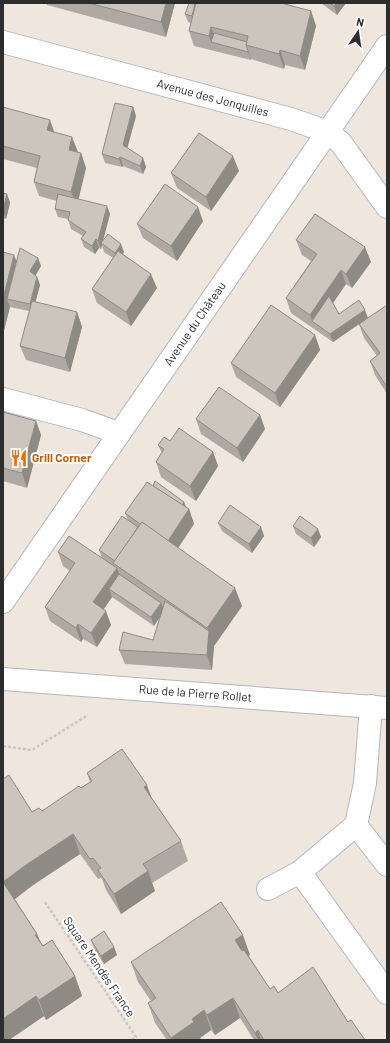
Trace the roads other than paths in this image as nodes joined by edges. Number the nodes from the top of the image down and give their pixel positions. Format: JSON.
{"nodes":[{"id":1,"x":3,"y":42,"type":"edge"},
{"id":2,"x":387,"y":46,"type":"edge"},
{"id":3,"x":328,"y":132,"type":"junction"},
{"id":4,"x":387,"y":207,"type":"edge"},
{"id":5,"x":3,"y":399,"type":"edge"},
{"id":6,"x":118,"y":433,"type":"junction"},
{"id":7,"x":3,"y":602,"type":"edge"},
{"id":8,"x":3,"y":680,"type":"edge"},
{"id":9,"x":379,"y":707,"type":"edge"},
{"id":10,"x":356,"y":825,"type":"junction"},
{"id":11,"x":387,"y":865,"type":"edge"},
{"id":12,"x":300,"y":872,"type":"junction"},
{"id":13,"x":268,"y":889,"type":"dead end"},
{"id":14,"x":387,"y":993,"type":"edge"}],
"edges":[{"from":1,"to":3,"type":"street","name":"Avenue des Jonquilles"},
{"from":2,"to":3,"type":"street","name":"Avenue du Château"},
{"from":3,"to":4,"type":"street","name":"Avenue des Jonquilles"},
{"from":3,"to":6,"type":"street","name":"Avenue du Château"},
{"from":5,"to":6,"type":"street"},
{"from":6,"to":7,"type":"street","name":"Avenue du Château"},
{"from":8,"to":9,"type":"street","name":"Rue de la Pierre Rollet"},
{"from":9,"to":10,"type":"street"},
{"from":10,"to":11,"type":"street"},
{"from":10,"to":12,"type":"street"},
{"from":12,"to":13,"type":"street"},
{"from":12,"to":14,"type":"street"}]}
